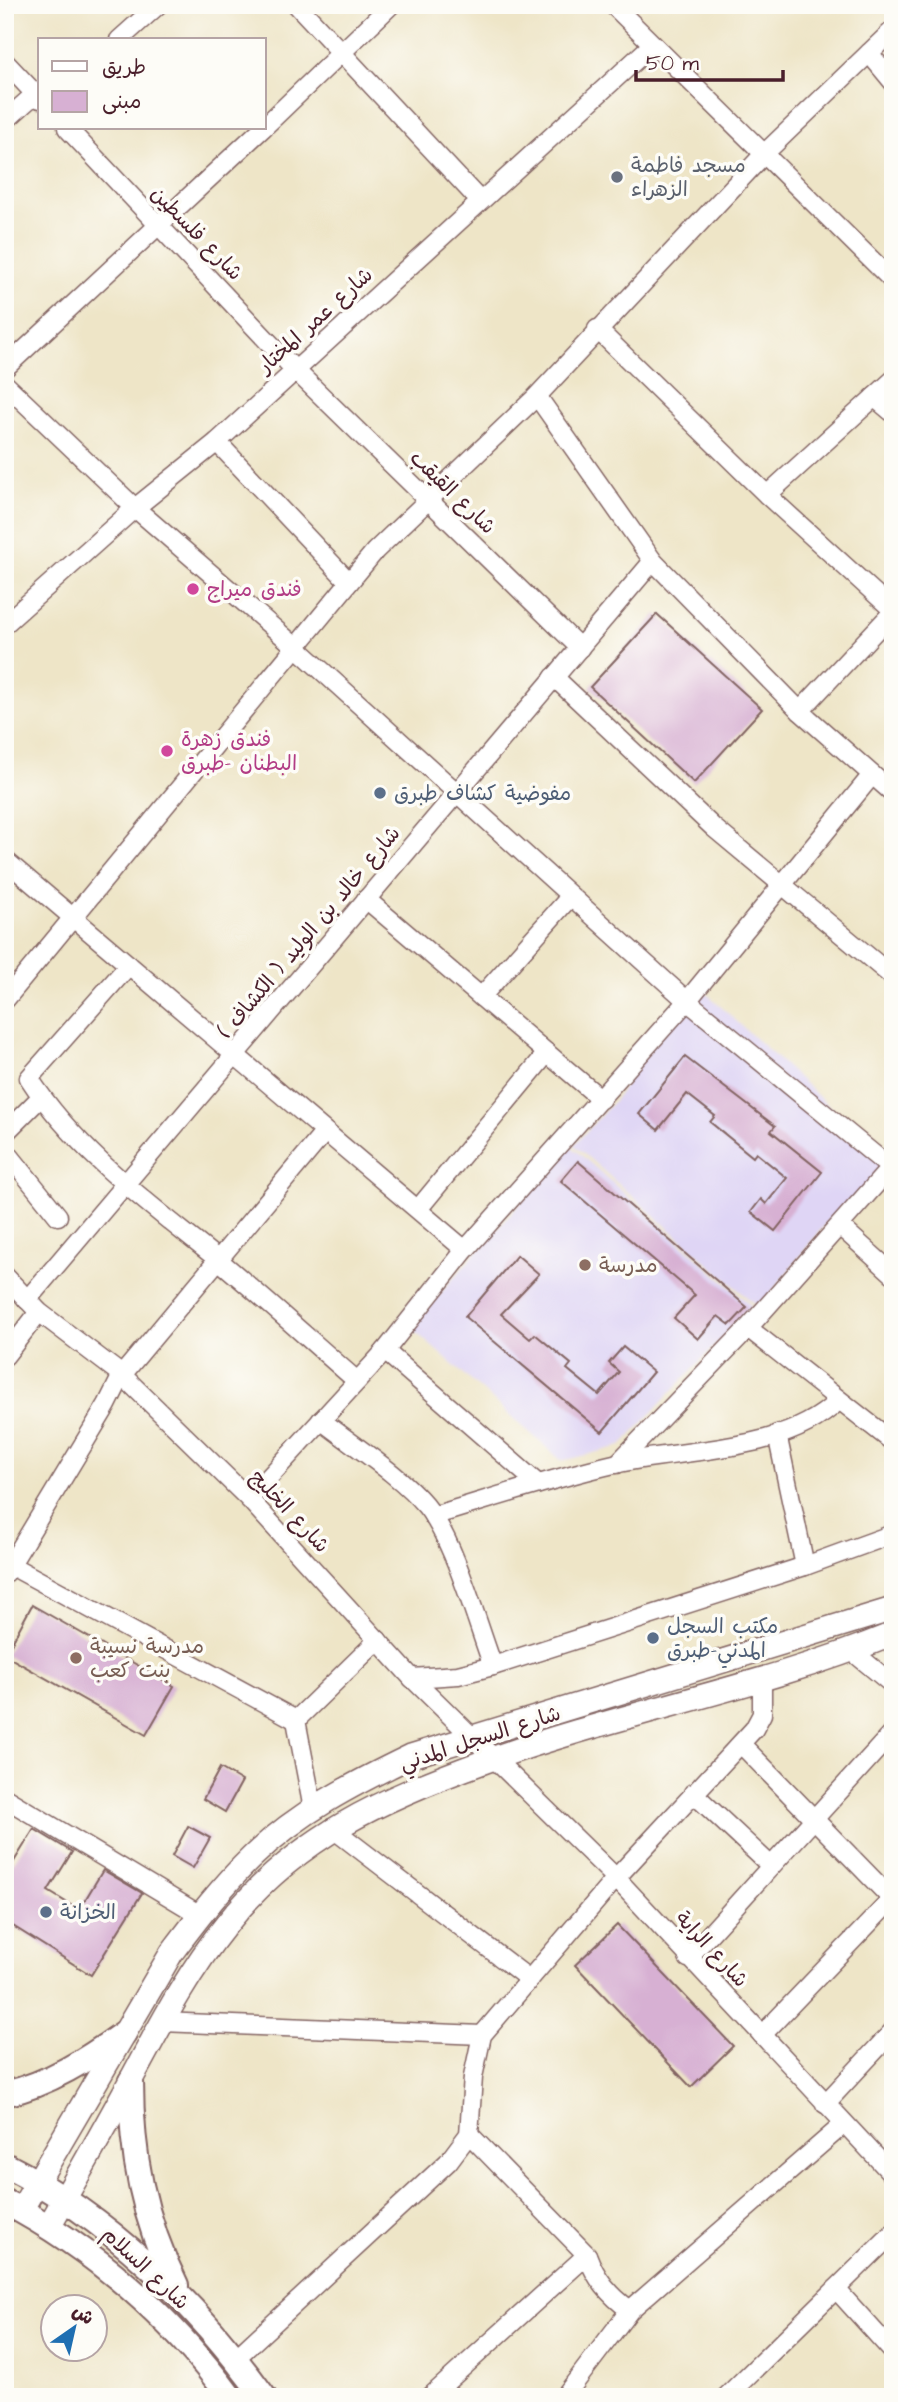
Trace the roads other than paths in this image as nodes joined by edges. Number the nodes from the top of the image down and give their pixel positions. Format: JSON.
{"nodes":[{"id":1,"x":158,"y":5,"type":"edge"},
{"id":2,"x":297,"y":5,"type":"edge"},
{"id":3,"x":391,"y":5,"type":"edge"},
{"id":4,"x":612,"y":5,"type":"edge"},
{"id":5,"x":893,"y":30,"type":"edge"},
{"id":6,"x":121,"y":38,"type":"edge"},
{"id":7,"x":651,"y":46,"type":"junction"},
{"id":8,"x":342,"y":53,"type":"junction"},
{"id":9,"x":869,"y":53,"type":"junction"},
{"id":10,"x":5,"y":62,"type":"edge"},
{"id":11,"x":893,"y":82,"type":"edge"},
{"id":12,"x":38,"y":97,"type":"edge"},
{"id":13,"x":5,"y":121,"type":"edge"},
{"id":14,"x":266,"y":125,"type":"edge"},
{"id":15,"x":69,"y":130,"type":"edge"},
{"id":16,"x":261,"y":130,"type":"edge"},
{"id":17,"x":766,"y":152,"type":"junction"},
{"id":18,"x":480,"y":201,"type":"junction"},
{"id":19,"x":159,"y":228,"type":"junction"},
{"id":20,"x":893,"y":281,"type":"edge"},
{"id":21,"x":597,"y":329,"type":"junction"},
{"id":22,"x":5,"y":368,"type":"edge"},
{"id":23,"x":294,"y":369,"type":"junction"},
{"id":24,"x":893,"y":380,"type":"edge"},
{"id":25,"x":5,"y":384,"type":"edge"},
{"id":26,"x":537,"y":396,"type":"junction"},
{"id":27,"x":874,"y":397,"type":"junction"},
{"id":28,"x":893,"y":413,"type":"edge"},
{"id":29,"x":217,"y":442,"type":"junction"},
{"id":30,"x":767,"y":495,"type":"junction"},
{"id":31,"x":429,"y":500,"type":"junction"},
{"id":32,"x":135,"y":508,"type":"junction"},
{"id":33,"x":653,"y":561,"type":"junction"},
{"id":34,"x":349,"y":582,"type":"junction"},
{"id":35,"x":893,"y":611,"type":"edge"},
{"id":36,"x":5,"y":624,"type":"edge"},
{"id":37,"x":580,"y":648,"type":"junction"},
{"id":38,"x":298,"y":649,"type":"junction"},
{"id":39,"x":555,"y":677,"type":"junction"},
{"id":40,"x":800,"y":711,"type":"junction"},
{"id":41,"x":872,"y":775,"type":"junction"},
{"id":42,"x":893,"y":793,"type":"edge"},
{"id":43,"x":455,"y":794,"type":"junction"},
{"id":44,"x":5,"y":860,"type":"edge"},
{"id":45,"x":780,"y":884,"type":"junction"},
{"id":46,"x":570,"y":897,"type":"junction"},
{"id":47,"x":366,"y":899,"type":"junction"},
{"id":48,"x":72,"y":916,"type":"junction"},
{"id":49,"x":129,"y":965,"type":"junction"},
{"id":50,"x":893,"y":977,"type":"edge"},
{"id":51,"x":481,"y":997,"type":"junction"},
{"id":52,"x":5,"y":1000,"type":"edge"},
{"id":53,"x":687,"y":1001,"type":"junction"},
{"id":54,"x":547,"y":1053,"type":"junction"},
{"id":55,"x":234,"y":1055,"type":"junction"},
{"id":56,"x":41,"y":1097,"type":"junction"},
{"id":57,"x":601,"y":1099,"type":"junction"},
{"id":58,"x":5,"y":1133,"type":"edge"},
{"id":59,"x":324,"y":1133,"type":"junction"},
{"id":60,"x":5,"y":1150,"type":"edge"},
{"id":61,"x":892,"y":1168,"type":"edge"},
{"id":62,"x":124,"y":1185,"type":"junction"},
{"id":63,"x":419,"y":1208,"type":"junction"},
{"id":64,"x":58,"y":1216,"type":"dead end"},
{"id":65,"x":840,"y":1226,"type":"junction"},
{"id":66,"x":465,"y":1250,"type":"junction"},
{"id":67,"x":218,"y":1260,"type":"junction"},
{"id":68,"x":893,"y":1274,"type":"edge"},
{"id":69,"x":5,"y":1276,"type":"edge"},
{"id":70,"x":33,"y":1306,"type":"junction"},
{"id":71,"x":748,"y":1328,"type":"junction"},
{"id":72,"x":385,"y":1351,"type":"junction"},
{"id":73,"x":5,"y":1356,"type":"edge"},
{"id":74,"x":122,"y":1375,"type":"junction"},
{"id":75,"x":357,"y":1381,"type":"junction"},
{"id":76,"x":838,"y":1401,"type":"junction"},
{"id":77,"x":321,"y":1420,"type":"junction"},
{"id":78,"x":777,"y":1434,"type":"junction"},
{"id":79,"x":893,"y":1443,"type":"edge"},
{"id":80,"x":617,"y":1464,"type":"junction"},
{"id":81,"x":538,"y":1484,"type":"junction"},
{"id":82,"x":250,"y":1499,"type":"junction"},
{"id":83,"x":433,"y":1516,"type":"junction"},
{"id":84,"x":893,"y":1534,"type":"edge"},
{"id":85,"x":805,"y":1566,"type":"junction"},
{"id":86,"x":8,"y":1569,"type":"edge"},
{"id":87,"x":893,"y":1609,"type":"edge"},
{"id":88,"x":893,"y":1634,"type":"edge"},
{"id":89,"x":378,"y":1640,"type":"junction"},
{"id":90,"x":852,"y":1651,"type":"junction"},
{"id":91,"x":493,"y":1666,"type":"junction"},
{"id":92,"x":412,"y":1678,"type":"junction"},
{"id":93,"x":762,"y":1678,"type":"junction"},
{"id":94,"x":893,"y":1685,"type":"edge"},
{"id":95,"x":296,"y":1720,"type":"junction"},
{"id":96,"x":893,"y":1732,"type":"edge"},
{"id":97,"x":473,"y":1737,"type":"junction"},
{"id":98,"x":741,"y":1744,"type":"junction"},
{"id":99,"x":494,"y":1758,"type":"junction"},
{"id":100,"x":693,"y":1793,"type":"junction"},
{"id":101,"x":5,"y":1797,"type":"edge"},
{"id":102,"x":313,"y":1809,"type":"junction"},
{"id":103,"x":813,"y":1819,"type":"junction"},
{"id":104,"x":332,"y":1828,"type":"junction"},
{"id":105,"x":771,"y":1866,"type":"junction"},
{"id":106,"x":616,"y":1878,"type":"junction"},
{"id":107,"x":892,"y":1899,"type":"edge"},
{"id":108,"x":200,"y":1915,"type":"junction"},
{"id":109,"x":688,"y":1958,"type":"junction"},
{"id":110,"x":529,"y":1979,"type":"junction"},
{"id":111,"x":162,"y":2022,"type":"junction"},
{"id":112,"x":893,"y":2031,"type":"edge"},
{"id":113,"x":124,"y":2032,"type":"junction"},
{"id":114,"x":482,"y":2035,"type":"junction"},
{"id":115,"x":762,"y":2035,"type":"junction"},
{"id":116,"x":131,"y":2081,"type":"junction"},
{"id":117,"x":5,"y":2094,"type":"edge"},
{"id":118,"x":825,"y":2105,"type":"junction"},
{"id":119,"x":844,"y":2124,"type":"junction"},
{"id":120,"x":469,"y":2134,"type":"junction"},
{"id":121,"x":5,"y":2165,"type":"edge"},
{"id":122,"x":893,"y":2175,"type":"edge"},
{"id":123,"x":38,"y":2181,"type":"junction"},
{"id":124,"x":65,"y":2197,"type":"junction"},
{"id":125,"x":13,"y":2206,"type":"edge"},
{"id":126,"x":49,"y":2226,"type":"junction"},
{"id":127,"x":893,"y":2233,"type":"edge"},
{"id":128,"x":587,"y":2255,"type":"junction"},
{"id":129,"x":836,"y":2289,"type":"junction"},
{"id":130,"x":184,"y":2301,"type":"junction"},
{"id":131,"x":630,"y":2310,"type":"junction"},
{"id":132,"x":893,"y":2352,"type":"edge"},
{"id":133,"x":236,"y":2358,"type":"junction"},
{"id":134,"x":230,"y":2397,"type":"edge"},
{"id":135,"x":264,"y":2397,"type":"edge"},
{"id":136,"x":430,"y":2397,"type":"edge"},
{"id":137,"x":564,"y":2397,"type":"edge"},
{"id":138,"x":726,"y":2397,"type":"edge"}],
"edges":[{"from":1,"to":6,"type":"street"},
{"from":2,"to":8,"type":"street"},
{"from":3,"to":8,"type":"street"},
{"from":4,"to":7,"type":"street"},
{"from":5,"to":9,"type":"street"},
{"from":7,"to":17,"type":"street"},
{"from":7,"to":18,"type":"street","name":"شارع عمر المختار"},
{"from":8,"to":14,"type":"street"},
{"from":8,"to":18,"type":"street"},
{"from":9,"to":11,"type":"street"},
{"from":9,"to":17,"type":"street"},
{"from":10,"to":12,"type":"street"},
{"from":12,"to":13,"type":"street"},
{"from":15,"to":19,"type":"street","name":"شارع فلسطين"},
{"from":16,"to":19,"type":"street"},
{"from":17,"to":20,"type":"street"},
{"from":17,"to":21,"type":"street"},
{"from":18,"to":23,"type":"street","name":"شارع عمر المختار"},
{"from":19,"to":22,"type":"street"},
{"from":19,"to":23,"type":"street","name":"شارع فلسطين"},
{"from":21,"to":26,"type":"street"},
{"from":21,"to":30,"type":"street"},
{"from":23,"to":29,"type":"street","name":"شارع عمر المختار"},
{"from":23,"to":31,"type":"street","name":"شارع القيقب"},
{"from":24,"to":27,"type":"street"},
{"from":25,"to":32,"type":"street"},
{"from":26,"to":31,"type":"street"},
{"from":26,"to":33,"type":"street"},
{"from":27,"to":28,"type":"street"},
{"from":27,"to":30,"type":"street"},
{"from":29,"to":32,"type":"street","name":"شارع عمر المختار"},
{"from":29,"to":34,"type":"street"},
{"from":30,"to":35,"type":"street"},
{"from":31,"to":34,"type":"street"},
{"from":31,"to":37,"type":"street","name":"شارع القيقب"},
{"from":32,"to":36,"type":"street","name":"شارع عمر المختار"},
{"from":32,"to":38,"type":"street"},
{"from":33,"to":37,"type":"street","name":"شارع خالد بن الوليد ( الكشاف )"},
{"from":33,"to":40,"type":"street"},
{"from":34,"to":38,"type":"street"},
{"from":35,"to":40,"type":"street"},
{"from":37,"to":39,"type":"street","name":"شارع خالد بن الوليد ( الكشاف )"},
{"from":38,"to":43,"type":"street"},
{"from":38,"to":48,"type":"street"},
{"from":39,"to":43,"type":"street","name":"شارع خالد بن الوليد ( الكشاف )"},
{"from":39,"to":45,"type":"street"},
{"from":40,"to":41,"type":"street"},
{"from":41,"to":42,"type":"street"},
{"from":41,"to":45,"type":"street"},
{"from":43,"to":46,"type":"street"},
{"from":43,"to":47,"type":"street","name":"شارع خالد بن الوليد ( الكشاف )"},
{"from":44,"to":48,"type":"street"},
{"from":45,"to":50,"type":"street"},
{"from":45,"to":53,"type":"street"},
{"from":46,"to":51,"type":"street"},
{"from":46,"to":53,"type":"street"},
{"from":47,"to":51,"type":"street"},
{"from":47,"to":55,"type":"street","name":"شارع خالد بن الوليد ( الكشاف )"},
{"from":48,"to":49,"type":"street"},
{"from":48,"to":52,"type":"street"},
{"from":49,"to":55,"type":"street"},
{"from":49,"to":56,"type":"street"},
{"from":51,"to":54,"type":"street"},
{"from":53,"to":57,"type":"street"},
{"from":53,"to":61,"type":"street"},
{"from":54,"to":57,"type":"street"},
{"from":54,"to":63,"type":"street"},
{"from":55,"to":59,"type":"street"},
{"from":55,"to":62,"type":"street","name":"شارع خالد بن الوليد ( الكشاف )"},
{"from":56,"to":58,"type":"street"},
{"from":56,"to":62,"type":"street"},
{"from":57,"to":66,"type":"street"},
{"from":59,"to":63,"type":"street"},
{"from":59,"to":67,"type":"street"},
{"from":60,"to":64,"type":"street"},
{"from":61,"to":65,"type":"street"},
{"from":62,"to":67,"type":"street"},
{"from":62,"to":70,"type":"street","name":"شارع خالد بن الوليد ( الكشاف )"},
{"from":63,"to":66,"type":"street"},
{"from":65,"to":68,"type":"street"},
{"from":65,"to":71,"type":"street"},
{"from":66,"to":72,"type":"street"},
{"from":67,"to":74,"type":"street"},
{"from":67,"to":75,"type":"street"},
{"from":69,"to":70,"type":"street","name":"شارع الخليج"},
{"from":70,"to":73,"type":"street","name":"شارع خالد بن الوليد ( الكشاف )"},
{"from":70,"to":74,"type":"street","name":"شارع الخليج"},
{"from":71,"to":76,"type":"street"},
{"from":71,"to":80,"type":"street"},
{"from":72,"to":75,"type":"street"},
{"from":72,"to":81,"type":"street"},
{"from":74,"to":82,"type":"street","name":"شارع الخليج"},
{"from":74,"to":86,"type":"street"},
{"from":75,"to":77,"type":"street"},
{"from":76,"to":78,"type":"street"},
{"from":76,"to":79,"type":"street"},
{"from":77,"to":82,"type":"street"},
{"from":77,"to":83,"type":"street"},
{"from":78,"to":80,"type":"street"},
{"from":78,"to":85,"type":"street"},
{"from":80,"to":81,"type":"street"},
{"from":81,"to":83,"type":"street"},
{"from":82,"to":89,"type":"street","name":"شارع الخليج"},
{"from":83,"to":91,"type":"street"},
{"from":84,"to":85,"type":"street"},
{"from":85,"to":91,"type":"street"},
{"from":86,"to":95,"type":"street"},
{"from":87,"to":97,"type":"street","name":"شارع السجل المدني"},
{"from":88,"to":90,"type":"street","name":"شارع السجل المدني"},
{"from":89,"to":92,"type":"street","name":"شارع الخليج"},
{"from":89,"to":95,"type":"street"},
{"from":90,"to":93,"type":"street","name":"شارع السجل المدني"},
{"from":90,"to":94,"type":"street"},
{"from":91,"to":92,"type":"street"},
{"from":92,"to":97,"type":"street","name":"شارع الخليج"},
{"from":93,"to":98,"type":"street"},
{"from":93,"to":99,"type":"street","name":"شارع السجل المدني"},
{"from":95,"to":102,"type":"street"},
{"from":96,"to":103,"type":"street"},
{"from":97,"to":99,"type":"street","name":"شارع الخليج"},
{"from":97,"to":102,"type":"street","name":"شارع السجل المدني"},
{"from":98,"to":100,"type":"street"},
{"from":98,"to":103,"type":"street"},
{"from":99,"to":104,"type":"street","name":"شارع السجل المدني"},
{"from":99,"to":106,"type":"street","name":"شارع الراية"},
{"from":100,"to":105,"type":"street"},
{"from":100,"to":106,"type":"street"},
{"from":101,"to":108,"type":"street"},
{"from":102,"to":108,"type":"street","name":"شارع السجل المدني"},
{"from":103,"to":105,"type":"street"},
{"from":103,"to":107,"type":"street"},
{"from":104,"to":110,"type":"street"},
{"from":104,"to":111,"type":"street","name":"شارع السجل المدني"},
{"from":105,"to":109,"type":"street"},
{"from":106,"to":109,"type":"street","name":"شارع الراية"},
{"from":106,"to":110,"type":"street"},
{"from":107,"to":115,"type":"street"},
{"from":108,"to":113,"type":"street","name":"شارع السجل المدني"},
{"from":109,"to":115,"type":"street","name":"شارع الراية"},
{"from":110,"to":114,"type":"street"},
{"from":111,"to":114,"type":"street"},
{"from":111,"to":116,"type":"street","name":"شارع السجل المدني"},
{"from":112,"to":118,"type":"street"},
{"from":113,"to":117,"type":"main road"},
{"from":113,"to":123,"type":"street","name":"شارع السجل المدني"},
{"from":114,"to":120,"type":"street"},
{"from":115,"to":118,"type":"street","name":"شارع الراية"},
{"from":116,"to":124,"type":"street","name":"شارع السجل المدني"},
{"from":116,"to":130,"type":"main road"},
{"from":118,"to":119,"type":"street","name":"شارع الراية"},
{"from":119,"to":122,"type":"street","name":"شارع الراية"},
{"from":119,"to":131,"type":"street"},
{"from":120,"to":128,"type":"street"},
{"from":120,"to":133,"type":"street"},
{"from":121,"to":123,"type":"main road","name":"شارع السلام"},
{"from":123,"to":124,"type":"main road","name":"شارع السلام"},
{"from":123,"to":125,"type":"street","name":"شارع السجل المدني"},
{"from":124,"to":126,"type":"street","name":"شارع السجل المدني"},
{"from":124,"to":130,"type":"main road","name":"شارع السلام"},
{"from":125,"to":126,"type":"main road","name":"شارع السلام"},
{"from":126,"to":134,"type":"main road","name":"شارع السلام"},
{"from":127,"to":129,"type":"street"},
{"from":128,"to":131,"type":"street"},
{"from":128,"to":136,"type":"street"},
{"from":129,"to":132,"type":"street"},
{"from":129,"to":138,"type":"street"},
{"from":130,"to":133,"type":"main road","name":"شارع السلام"},
{"from":131,"to":137,"type":"street"},
{"from":133,"to":135,"type":"main road","name":"شارع السلام"}]}
